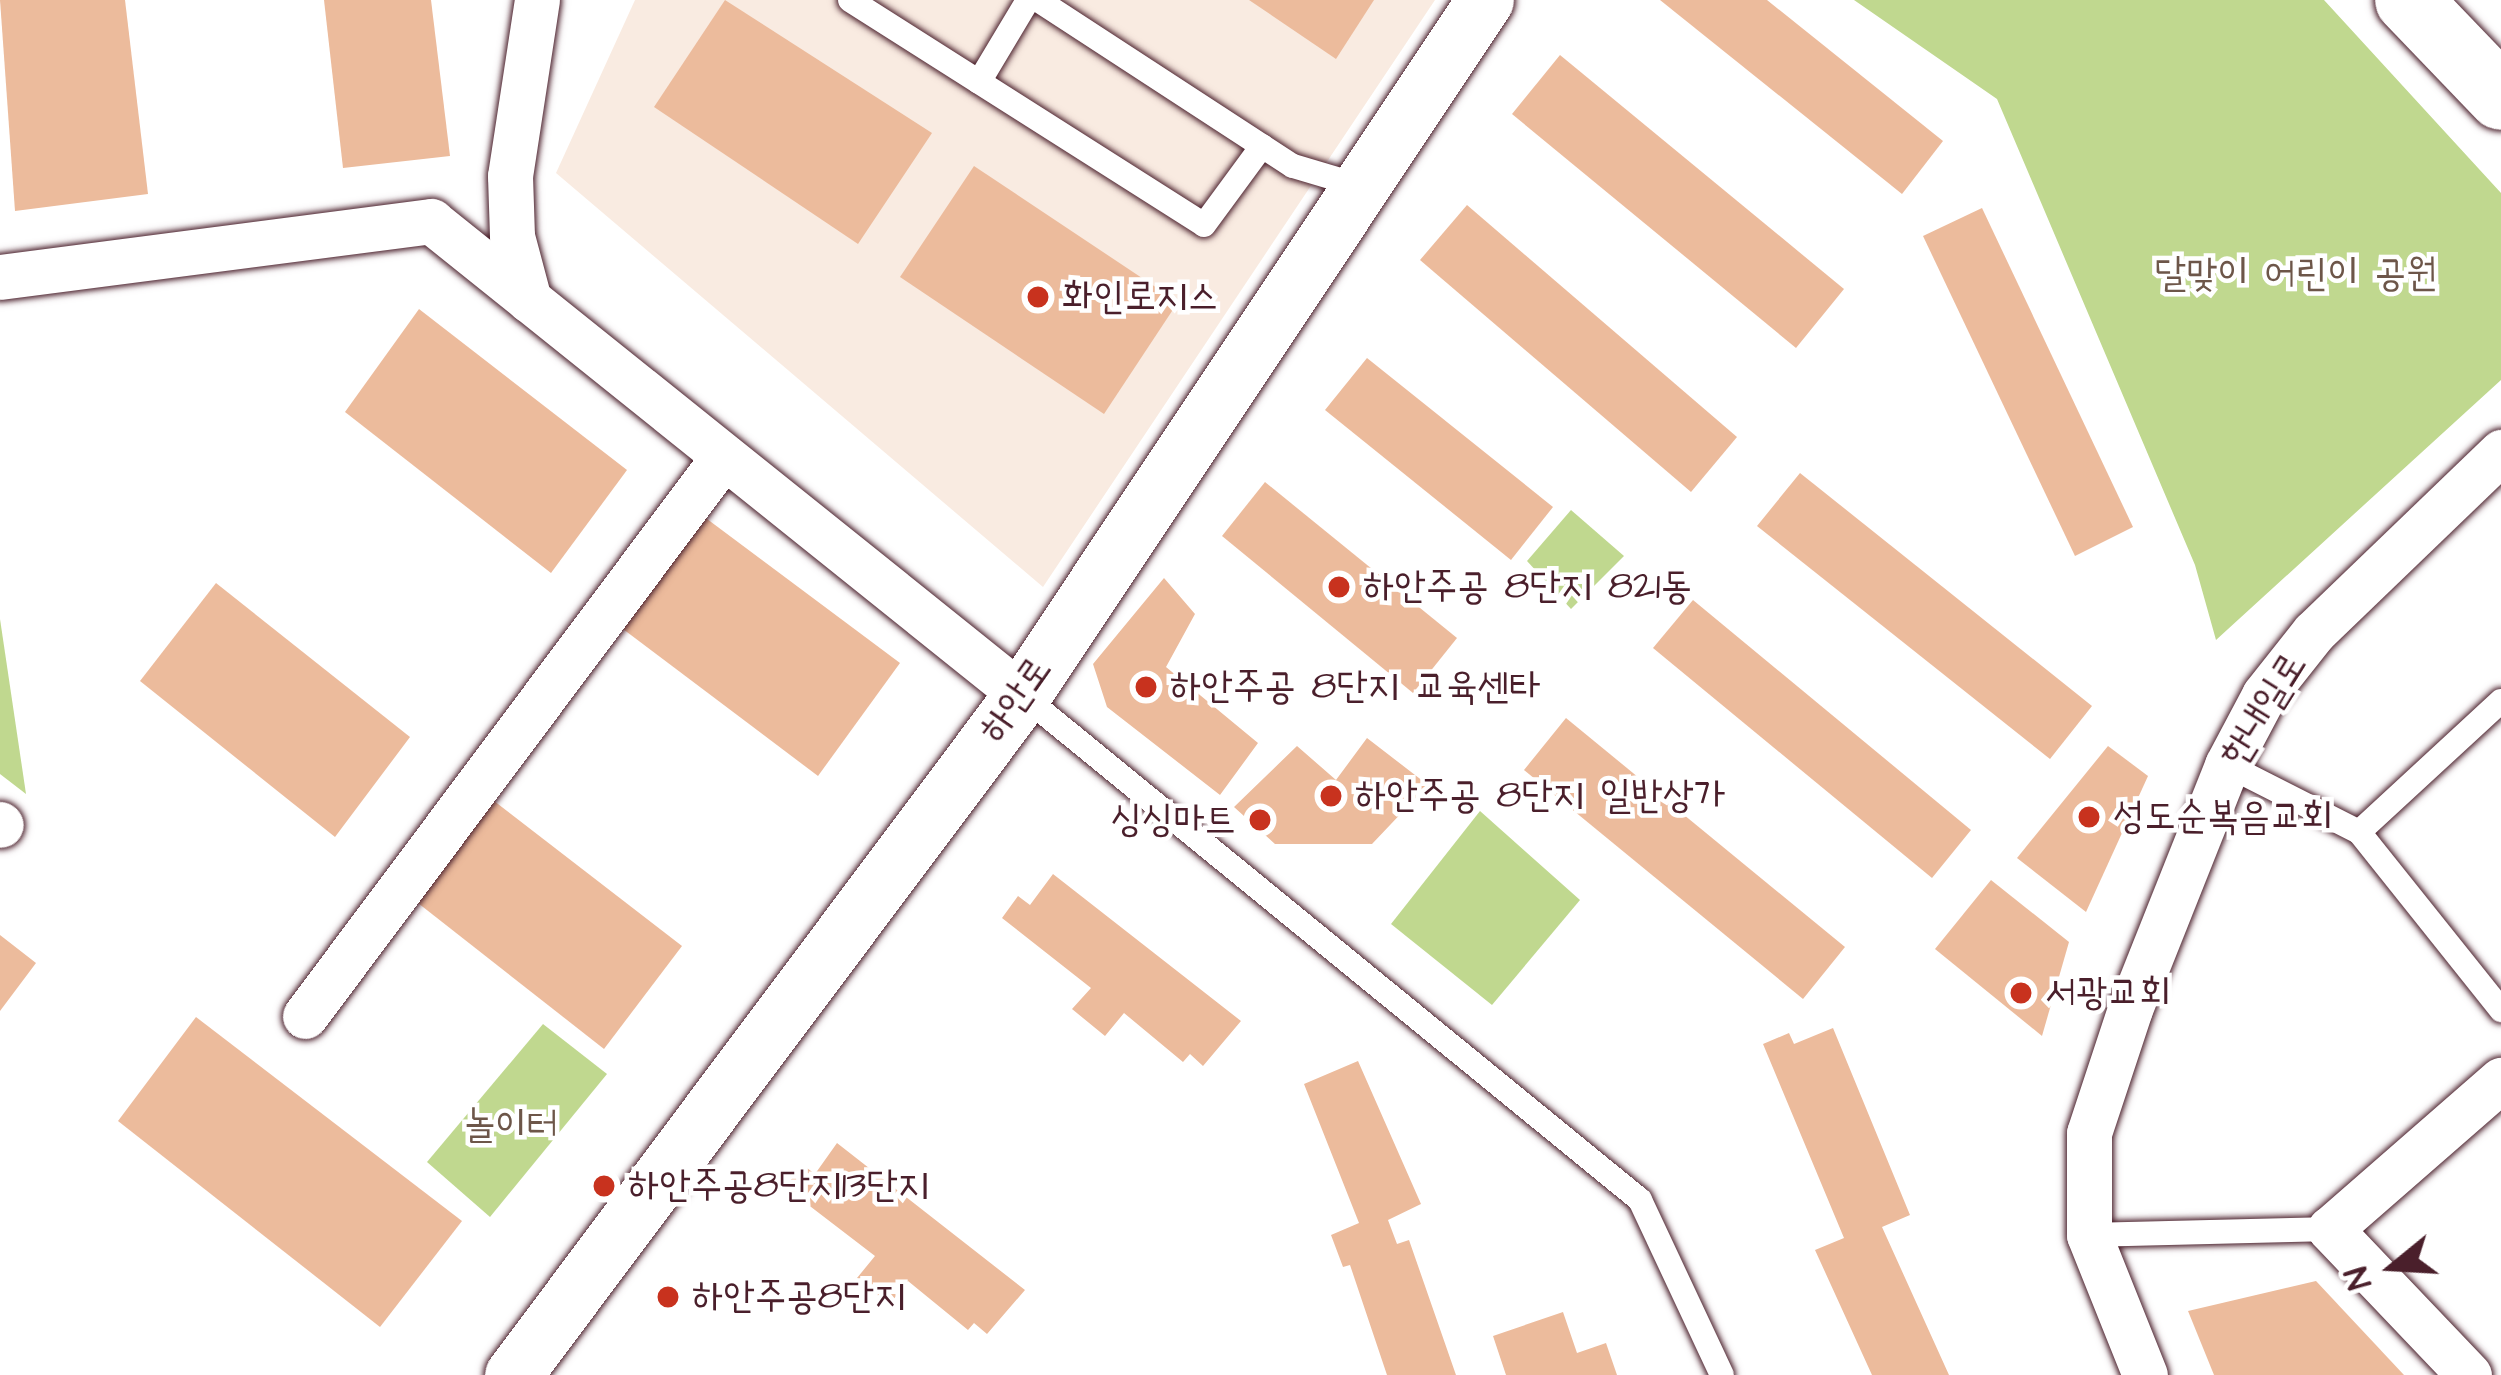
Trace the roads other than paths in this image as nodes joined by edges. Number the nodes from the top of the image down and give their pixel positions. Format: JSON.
{"nodes":[{"id":1,"x":536,"y":0,"type":"edge"},
{"id":2,"x":850,"y":0,"type":"edge"},
{"id":3,"x":1028,"y":0,"type":"edge"},
{"id":4,"x":1038,"y":0,"type":"edge"},
{"id":5,"x":1485,"y":0,"type":"edge"},
{"id":6,"x":2408,"y":0,"type":"edge"},
{"id":7,"x":979,"y":82,"type":"junction"},
{"id":8,"x":2501,"y":98,"type":"edge"},
{"id":9,"x":1262,"y":146,"type":"junction"},
{"id":10,"x":1357,"y":185,"type":"junction"},
{"id":11,"x":0,"y":277,"type":"edge"},
{"id":12,"x":529,"y":300,"type":"junction"},
{"id":13,"x":2501,"y":452,"type":"edge"},
{"id":14,"x":724,"y":456,"type":"junction"},
{"id":15,"x":1022,"y":694,"type":"junction"},
{"id":16,"x":2501,"y":701,"type":"edge"},
{"id":17,"x":2227,"y":765,"type":"junction"},
{"id":18,"x":2359,"y":832,"type":"junction"},
{"id":19,"x":2501,"y":1010,"type":"edge"},
{"id":20,"x":305,"y":1016,"type":"dead end"},
{"id":21,"x":2501,"y":1080,"type":"edge"},
{"id":22,"x":2330,"y":1229,"type":"junction"},
{"id":23,"x":2089,"y":1235,"type":"junction"},
{"id":24,"x":513,"y":1375,"type":"edge"},
{"id":25,"x":1722,"y":1375,"type":"edge"},
{"id":26,"x":2145,"y":1375,"type":"edge"},
{"id":27,"x":2469,"y":1375,"type":"edge"}],
"edges":[{"from":1,"to":12,"type":"street"},
{"from":2,"to":7,"type":"lane"},
{"from":3,"to":7,"type":"lane"},
{"from":4,"to":9,"type":"lane"},
{"from":5,"to":10,"type":"street","name":"하안로"},
{"from":6,"to":8,"type":"main road"},
{"from":7,"to":9,"type":"lane"},
{"from":9,"to":10,"type":"lane"},
{"from":10,"to":15,"type":"street","name":"하안로"},
{"from":11,"to":12,"type":"street"},
{"from":12,"to":14,"type":"street"},
{"from":13,"to":17,"type":"street","name":"한내일로"},
{"from":14,"to":15,"type":"street"},
{"from":14,"to":20,"type":"street"},
{"from":15,"to":24,"type":"street","name":"하안로"},
{"from":15,"to":25,"type":"lane"},
{"from":16,"to":18,"type":"lane"},
{"from":17,"to":18,"type":"lane"},
{"from":17,"to":23,"type":"street","name":"한내일로"},
{"from":18,"to":19,"type":"lane"},
{"from":21,"to":22,"type":"street"},
{"from":22,"to":23,"type":"lane"},
{"from":22,"to":27,"type":"street"},
{"from":23,"to":26,"type":"street","name":"한내일로"}]}
